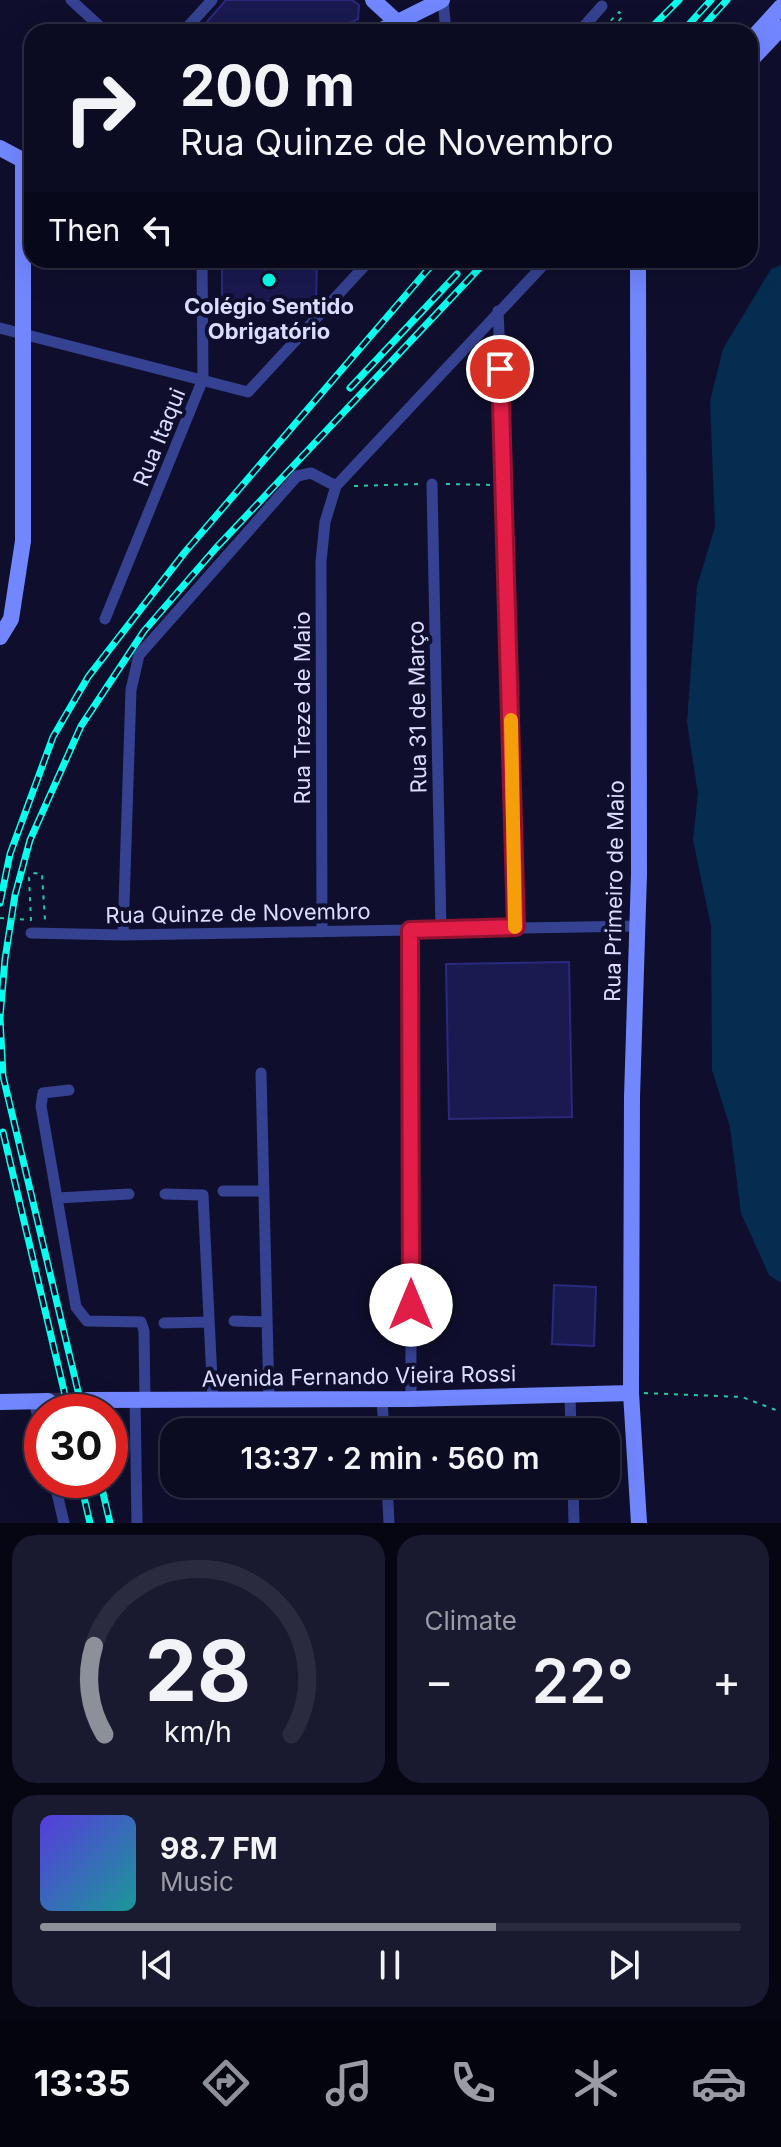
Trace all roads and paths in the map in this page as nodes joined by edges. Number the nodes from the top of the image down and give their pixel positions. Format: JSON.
{"nodes":[{"id":1,"x":71,"y":0,"type":"edge"},
{"id":2,"x":212,"y":0,"type":"edge"},
{"id":3,"x":373,"y":0,"type":"edge"},
{"id":4,"x":442,"y":0,"type":"edge"},
{"id":5,"x":602,"y":6,"type":"dead end"},
{"id":6,"x":781,"y":7,"type":"edge"},
{"id":7,"x":602,"y":20,"type":"dead end"},
{"id":8,"x":397,"y":22,"type":"junction"},
{"id":9,"x":97,"y":24,"type":"edge"},
{"id":10,"x":190,"y":24,"type":"edge"},
{"id":11,"x":393,"y":24,"type":"edge"},
{"id":12,"x":445,"y":24,"type":"edge"},
{"id":13,"x":586,"y":24,"type":"edge"},
{"id":14,"x":599,"y":24,"type":"edge"},
{"id":15,"x":608,"y":24,"type":"edge"},
{"id":16,"x":616,"y":24,"type":"edge"},
{"id":17,"x":781,"y":28,"type":"edge"},
{"id":18,"x":758,"y":32,"type":"edge"},
{"id":19,"x":758,"y":52,"type":"edge"},
{"id":20,"x":0,"y":148,"type":"edge"},
{"id":21,"x":24,"y":161,"type":"edge"},
{"id":22,"x":26,"y":268,"type":"edge"},
{"id":23,"x":202,"y":268,"type":"edge"},
{"id":24,"x":363,"y":268,"type":"edge"},
{"id":25,"x":540,"y":268,"type":"edge"},
{"id":26,"x":638,"y":268,"type":"edge"},
{"id":27,"x":498,"y":311,"type":"junction"},
{"id":28,"x":0,"y":328,"type":"edge"},
{"id":29,"x":25,"y":334,"type":"junction"},
{"id":30,"x":203,"y":379,"type":"junction"},
{"id":31,"x":432,"y":484,"type":"dead end"},
{"id":32,"x":336,"y":486,"type":"junction"},
{"id":33,"x":6,"y":616,"type":"edge"},
{"id":34,"x":105,"y":619,"type":"dead end"},
{"id":35,"x":0,"y":637,"type":"edge"},
{"id":36,"x":0,"y":918,"type":"edge"},
{"id":37,"x":45,"y":920,"type":"dead end"},
{"id":38,"x":638,"y":926,"type":"junction"},
{"id":39,"x":516,"y":927,"type":"junction"},
{"id":40,"x":441,"y":929,"type":"junction"},
{"id":41,"x":410,"y":930,"type":"junction"},
{"id":42,"x":322,"y":932,"type":"junction"},
{"id":43,"x":31,"y":933,"type":"dead end"},
{"id":44,"x":123,"y":935,"type":"junction"},
{"id":45,"x":261,"y":1073,"type":"dead end"},
{"id":46,"x":69,"y":1090,"type":"dead end"},
{"id":47,"x":223,"y":1191,"type":"dead end"},
{"id":48,"x":263,"y":1191,"type":"junction"},
{"id":49,"x":129,"y":1194,"type":"dead end"},
{"id":50,"x":165,"y":1194,"type":"dead end"},
{"id":51,"x":58,"y":1198,"type":"junction"},
{"id":52,"x":234,"y":1321,"type":"dead end"},
{"id":53,"x":209,"y":1322,"type":"junction"},
{"id":54,"x":267,"y":1322,"type":"junction"},
{"id":55,"x":164,"y":1323,"type":"dead end"},
{"id":56,"x":631,"y":1393,"type":"junction"},
{"id":57,"x":570,"y":1395,"type":"junction"},
{"id":58,"x":128,"y":1399,"type":"edge"},
{"id":59,"x":140,"y":1399,"type":"junction"},
{"id":60,"x":269,"y":1399,"type":"junction"},
{"id":61,"x":382,"y":1399,"type":"junction"},
{"id":62,"x":411,"y":1399,"type":"junction"},
{"id":63,"x":213,"y":1400,"type":"junction"},
{"id":64,"x":24,"y":1401,"type":"edge"},
{"id":65,"x":0,"y":1402,"type":"edge"},
{"id":66,"x":781,"y":1412,"type":"edge"},
{"id":67,"x":383,"y":1418,"type":"edge"},
{"id":68,"x":571,"y":1418,"type":"edge"},
{"id":69,"x":58,"y":1498,"type":"edge"},
{"id":70,"x":388,"y":1498,"type":"edge"},
{"id":71,"x":573,"y":1498,"type":"edge"},
{"id":72,"x":64,"y":1523,"type":"edge"},
{"id":73,"x":137,"y":1523,"type":"edge"},
{"id":74,"x":389,"y":1523,"type":"edge"},
{"id":75,"x":574,"y":1523,"type":"edge"},
{"id":76,"x":639,"y":1523,"type":"edge"}],
"edges":[{"from":1,"to":9,"type":"street"},
{"from":2,"to":10,"type":"street"},
{"from":3,"to":8,"type":"main road"},
{"from":4,"to":8,"type":"main road"},
{"from":4,"to":12,"type":"street"},
{"from":5,"to":13,"type":"street"},
{"from":6,"to":18,"type":"main road"},
{"from":7,"to":14,"type":"path"},
{"from":8,"to":11,"type":"main road"},
{"from":15,"to":16,"type":"path"},
{"from":17,"to":19,"type":"main road"},
{"from":20,"to":21,"type":"main road"},
{"from":22,"to":29,"type":"main road"},
{"from":23,"to":30,"type":"street","name":"Rua Itaqui"},
{"from":24,"to":30,"type":"street"},
{"from":25,"to":27,"type":"street"},
{"from":26,"to":38,"type":"main road","name":"Rua Primeiro de Maio"},
{"from":27,"to":32,"type":"street"},
{"from":27,"to":39,"type":"street"},
{"from":28,"to":29,"type":"street"},
{"from":29,"to":30,"type":"street"},
{"from":29,"to":33,"type":"main road"},
{"from":30,"to":34,"type":"street","name":"Rua Itaqui"},
{"from":31,"to":40,"type":"street","name":"Rua 31 de Março"},
{"from":32,"to":42,"type":"street","name":"Rua Treze de Maio"},
{"from":32,"to":44,"type":"street"},
{"from":33,"to":35,"type":"main road"},
{"from":36,"to":37,"type":"path","bridge":true},
{"from":38,"to":39,"type":"street","name":"Rua Quinze de Novembro"},
{"from":38,"to":56,"type":"main road","name":"Rua Primeiro de Maio"},
{"from":39,"to":40,"type":"street","name":"Rua Quinze de Novembro"},
{"from":40,"to":41,"type":"street","name":"Rua Quinze de Novembro"},
{"from":41,"to":42,"type":"street","name":"Rua Quinze de Novembro"},
{"from":41,"to":62,"type":"street"},
{"from":42,"to":44,"type":"street","name":"Rua Quinze de Novembro"},
{"from":43,"to":44,"type":"street","name":"Rua Quinze de Novembro"},
{"from":45,"to":48,"type":"street"},
{"from":46,"to":51,"type":"street"},
{"from":47,"to":48,"type":"street"},
{"from":48,"to":54,"type":"street"},
{"from":49,"to":51,"type":"street"},
{"from":50,"to":53,"type":"street"},
{"from":51,"to":59,"type":"street"},
{"from":52,"to":54,"type":"street"},
{"from":53,"to":55,"type":"street"},
{"from":53,"to":63,"type":"street"},
{"from":54,"to":60,"type":"street"},
{"from":56,"to":57,"type":"main road","name":"Avenida Fernando Vieira Rossi"},
{"from":56,"to":66,"type":"path"},
{"from":56,"to":76,"type":"main road","name":"Rua Primeiro de Maio"},
{"from":57,"to":62,"type":"main road","name":"Avenida Fernando Vieira Rossi"},
{"from":57,"to":68,"type":"street"},
{"from":58,"to":59,"type":"main road","name":"Avenida Fernando Vieira Rossi"},
{"from":59,"to":63,"type":"main road","name":"Avenida Fernando Vieira Rossi"},
{"from":59,"to":73,"type":"street"},
{"from":60,"to":61,"type":"main road","name":"Avenida Fernando Vieira Rossi"},
{"from":60,"to":63,"type":"main road","name":"Avenida Fernando Vieira Rossi"},
{"from":61,"to":62,"type":"main road","name":"Avenida Fernando Vieira Rossi"},
{"from":61,"to":67,"type":"street"},
{"from":64,"to":65,"type":"main road"},
{"from":69,"to":72,"type":"street"},
{"from":70,"to":74,"type":"street"},
{"from":71,"to":75,"type":"street"}]}
